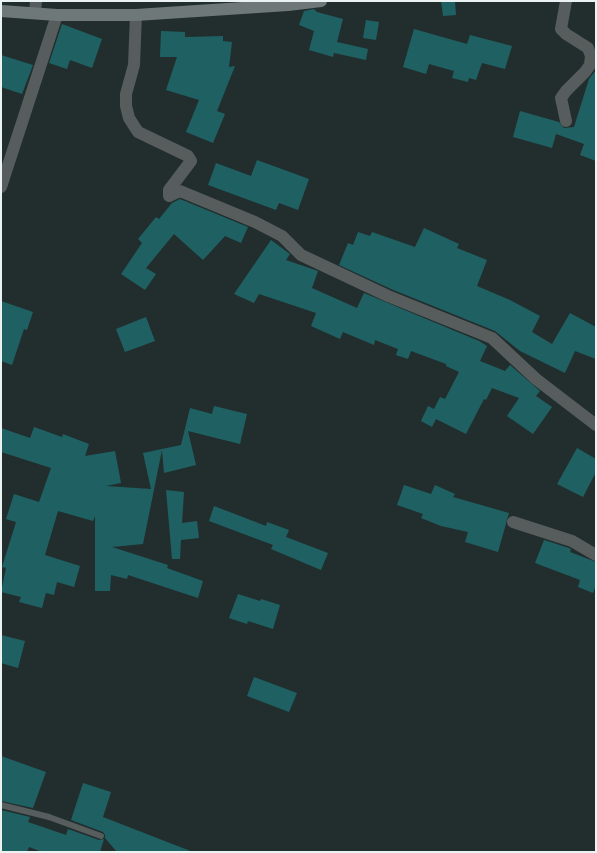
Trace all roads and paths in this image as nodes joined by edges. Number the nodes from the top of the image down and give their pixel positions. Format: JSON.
{"nodes":[{"id":1,"x":321,"y":1,"type":"edge"},
{"id":2,"x":566,"y":1,"type":"edge"},
{"id":3,"x":35,"y":7,"type":"edge"},
{"id":4,"x":1,"y":11,"type":"edge"},
{"id":5,"x":56,"y":15,"type":"junction"},
{"id":6,"x":136,"y":15,"type":"junction"},
{"id":7,"x":566,"y":121,"type":"dead end"},
{"id":8,"x":1,"y":187,"type":"edge"},
{"id":9,"x":596,"y":425,"type":"edge"},
{"id":10,"x":513,"y":522,"type":"dead end"},
{"id":11,"x":596,"y":555,"type":"edge"},
{"id":12,"x":1,"y":805,"type":"edge"},
{"id":13,"x":101,"y":836,"type":"dead end"}],
"edges":[{"from":1,"to":6,"type":"main road"},
{"from":2,"to":7,"type":"street"},
{"from":3,"to":4,"type":"main road"},
{"from":3,"to":5,"type":"main road"},
{"from":5,"to":6,"type":"main road"},
{"from":5,"to":8,"type":"street"},
{"from":6,"to":9,"type":"street"},
{"from":10,"to":11,"type":"street"},
{"from":12,"to":13,"type":"lane"}]}
